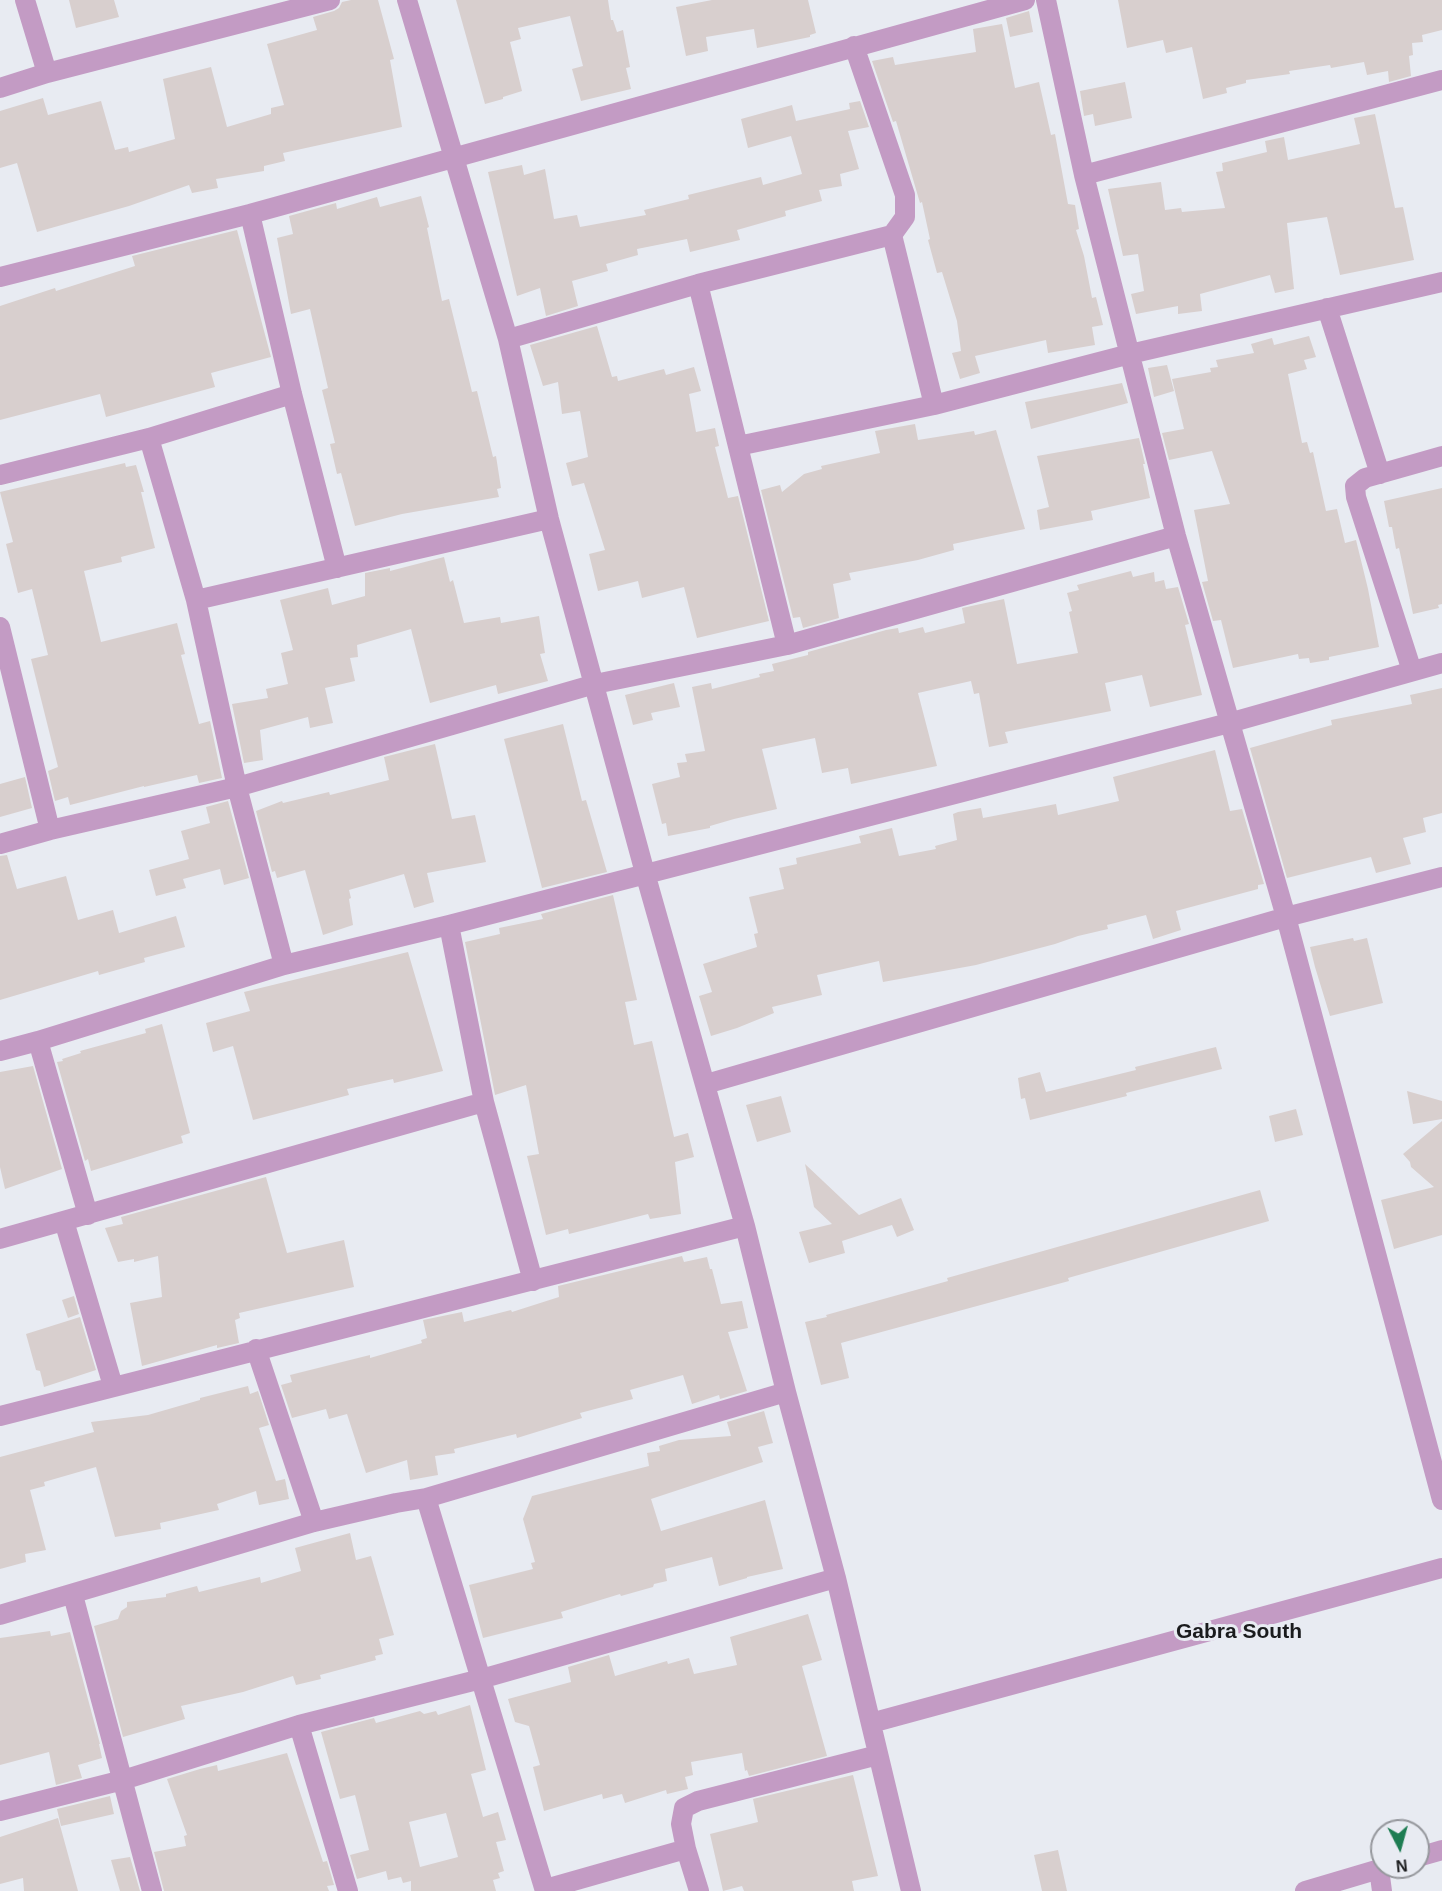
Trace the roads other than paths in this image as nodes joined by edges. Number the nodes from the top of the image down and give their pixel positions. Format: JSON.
{"nodes":[{"id":1,"x":25,"y":0,"type":"edge"},
{"id":2,"x":330,"y":0,"type":"edge"},
{"id":3,"x":407,"y":0,"type":"edge"},
{"id":4,"x":1025,"y":0,"type":"edge"},
{"id":5,"x":1046,"y":0,"type":"edge"},
{"id":6,"x":854,"y":46,"type":"junction"},
{"id":7,"x":47,"y":74,"type":"junction"},
{"id":8,"x":1442,"y":80,"type":"edge"},
{"id":9,"x":0,"y":88,"type":"edge"},
{"id":10,"x":454,"y":157,"type":"junction"},
{"id":11,"x":1084,"y":175,"type":"junction"},
{"id":12,"x":250,"y":214,"type":"junction"},
{"id":13,"x":892,"y":235,"type":"junction"},
{"id":14,"x":0,"y":277,"type":"edge"},
{"id":15,"x":1442,"y":282,"type":"edge"},
{"id":16,"x":698,"y":284,"type":"junction"},
{"id":17,"x":1327,"y":308,"type":"junction"},
{"id":18,"x":508,"y":339,"type":"junction"},
{"id":19,"x":1130,"y":354,"type":"junction"},
{"id":20,"x":292,"y":394,"type":"junction"},
{"id":21,"x":934,"y":405,"type":"junction"},
{"id":22,"x":149,"y":438,"type":"junction"},
{"id":23,"x":738,"y":446,"type":"junction"},
{"id":24,"x":1442,"y":456,"type":"edge"},
{"id":25,"x":1380,"y":474,"type":"junction"},
{"id":26,"x":0,"y":475,"type":"edge"},
{"id":27,"x":549,"y":519,"type":"junction"},
{"id":28,"x":1176,"y":536,"type":"junction"},
{"id":29,"x":337,"y":568,"type":"junction"},
{"id":30,"x":196,"y":600,"type":"junction"},
{"id":31,"x":0,"y":627,"type":"edge"},
{"id":32,"x":787,"y":645,"type":"junction"},
{"id":33,"x":1442,"y":663,"type":"edge"},
{"id":34,"x":1412,"y":670,"type":"junction"},
{"id":35,"x":596,"y":684,"type":"junction"},
{"id":36,"x":1229,"y":723,"type":"junction"},
{"id":37,"x":237,"y":788,"type":"junction"},
{"id":38,"x":50,"y":830,"type":"junction"},
{"id":39,"x":0,"y":844,"type":"edge"},
{"id":40,"x":645,"y":873,"type":"junction"},
{"id":41,"x":1442,"y":877,"type":"edge"},
{"id":42,"x":1286,"y":917,"type":"junction"},
{"id":43,"x":449,"y":924,"type":"junction"},
{"id":44,"x":284,"y":965,"type":"junction"},
{"id":45,"x":38,"y":1041,"type":"junction"},
{"id":46,"x":0,"y":1051,"type":"edge"},
{"id":47,"x":706,"y":1084,"type":"junction"},
{"id":48,"x":484,"y":1102,"type":"junction"},
{"id":49,"x":88,"y":1215,"type":"junction"},
{"id":50,"x":64,"y":1221,"type":"junction"},
{"id":51,"x":744,"y":1226,"type":"junction"},
{"id":52,"x":0,"y":1239,"type":"edge"},
{"id":53,"x":533,"y":1281,"type":"junction"},
{"id":54,"x":256,"y":1349,"type":"junction"},
{"id":55,"x":113,"y":1386,"type":"junction"},
{"id":56,"x":786,"y":1392,"type":"junction"},
{"id":57,"x":0,"y":1416,"type":"edge"},
{"id":58,"x":426,"y":1498,"type":"junction"},
{"id":59,"x":1442,"y":1500,"type":"edge"},
{"id":60,"x":314,"y":1522,"type":"junction"},
{"id":61,"x":1442,"y":1568,"type":"edge"},
{"id":62,"x":836,"y":1578,"type":"junction"},
{"id":63,"x":73,"y":1595,"type":"junction"},
{"id":64,"x":0,"y":1615,"type":"edge"},
{"id":65,"x":481,"y":1679,"type":"junction"},
{"id":66,"x":871,"y":1723,"type":"junction"},
{"id":67,"x":299,"y":1725,"type":"junction"},
{"id":68,"x":878,"y":1755,"type":"junction"},
{"id":69,"x":123,"y":1780,"type":"junction"},
{"id":70,"x":0,"y":1811,"type":"edge"},
{"id":71,"x":686,"y":1849,"type":"junction"},
{"id":72,"x":1370,"y":1872,"type":"edge"},
{"id":73,"x":545,"y":1890,"type":"edge"},
{"id":74,"x":152,"y":1891,"type":"edge"},
{"id":75,"x":348,"y":1891,"type":"edge"},
{"id":76,"x":699,"y":1891,"type":"edge"},
{"id":77,"x":911,"y":1891,"type":"edge"},
{"id":78,"x":1305,"y":1891,"type":"edge"}],
"edges":[{"from":1,"to":7,"type":"street"},
{"from":2,"to":7,"type":"street"},
{"from":3,"to":10,"type":"street"},
{"from":4,"to":6,"type":"street"},
{"from":5,"to":11,"type":"street"},
{"from":6,"to":10,"type":"street"},
{"from":6,"to":13,"type":"street"},
{"from":7,"to":9,"type":"street"},
{"from":8,"to":11,"type":"street"},
{"from":10,"to":12,"type":"street"},
{"from":10,"to":18,"type":"street"},
{"from":11,"to":19,"type":"street"},
{"from":12,"to":14,"type":"street"},
{"from":12,"to":20,"type":"street"},
{"from":13,"to":16,"type":"street"},
{"from":13,"to":21,"type":"street"},
{"from":15,"to":17,"type":"street"},
{"from":16,"to":18,"type":"street"},
{"from":16,"to":23,"type":"street"},
{"from":17,"to":19,"type":"street"},
{"from":17,"to":25,"type":"street"},
{"from":18,"to":27,"type":"street"},
{"from":19,"to":21,"type":"street"},
{"from":19,"to":28,"type":"street"},
{"from":20,"to":22,"type":"street"},
{"from":20,"to":29,"type":"street"},
{"from":21,"to":23,"type":"street"},
{"from":22,"to":26,"type":"street"},
{"from":22,"to":30,"type":"street"},
{"from":23,"to":32,"type":"street"},
{"from":24,"to":25,"type":"street"},
{"from":25,"to":34,"type":"street"},
{"from":27,"to":29,"type":"street"},
{"from":27,"to":35,"type":"street"},
{"from":28,"to":32,"type":"street"},
{"from":28,"to":36,"type":"street"},
{"from":29,"to":30,"type":"street"},
{"from":30,"to":37,"type":"street"},
{"from":31,"to":38,"type":"street"},
{"from":32,"to":35,"type":"street"},
{"from":33,"to":34,"type":"street"},
{"from":34,"to":36,"type":"street"},
{"from":35,"to":37,"type":"street"},
{"from":35,"to":40,"type":"street"},
{"from":36,"to":40,"type":"street"},
{"from":36,"to":42,"type":"street"},
{"from":37,"to":38,"type":"street"},
{"from":37,"to":44,"type":"street"},
{"from":38,"to":39,"type":"street"},
{"from":40,"to":43,"type":"street"},
{"from":40,"to":47,"type":"street"},
{"from":41,"to":42,"type":"street"},
{"from":42,"to":47,"type":"street"},
{"from":42,"to":59,"type":"street"},
{"from":43,"to":44,"type":"street"},
{"from":43,"to":48,"type":"street"},
{"from":44,"to":45,"type":"street"},
{"from":45,"to":46,"type":"street"},
{"from":45,"to":49,"type":"street"},
{"from":47,"to":51,"type":"street"},
{"from":48,"to":49,"type":"street"},
{"from":48,"to":53,"type":"street"},
{"from":49,"to":50,"type":"street"},
{"from":50,"to":52,"type":"street"},
{"from":50,"to":55,"type":"street"},
{"from":51,"to":53,"type":"street"},
{"from":51,"to":56,"type":"street"},
{"from":53,"to":54,"type":"street"},
{"from":54,"to":55,"type":"street"},
{"from":54,"to":60,"type":"street"},
{"from":55,"to":57,"type":"street"},
{"from":56,"to":58,"type":"street"},
{"from":56,"to":62,"type":"street"},
{"from":58,"to":60,"type":"street"},
{"from":58,"to":65,"type":"street"},
{"from":60,"to":63,"type":"street"},
{"from":61,"to":66,"type":"street"},
{"from":62,"to":65,"type":"street"},
{"from":62,"to":66,"type":"street"},
{"from":63,"to":64,"type":"street"},
{"from":63,"to":69,"type":"street"},
{"from":65,"to":67,"type":"street"},
{"from":65,"to":73,"type":"street"},
{"from":66,"to":68,"type":"street"},
{"from":67,"to":69,"type":"street"},
{"from":67,"to":75,"type":"street"},
{"from":68,"to":71,"type":"street"},
{"from":68,"to":77,"type":"street"},
{"from":69,"to":70,"type":"street"},
{"from":69,"to":74,"type":"street"},
{"from":71,"to":73,"type":"street"},
{"from":71,"to":76,"type":"street"},
{"from":72,"to":78,"type":"street"}]}
